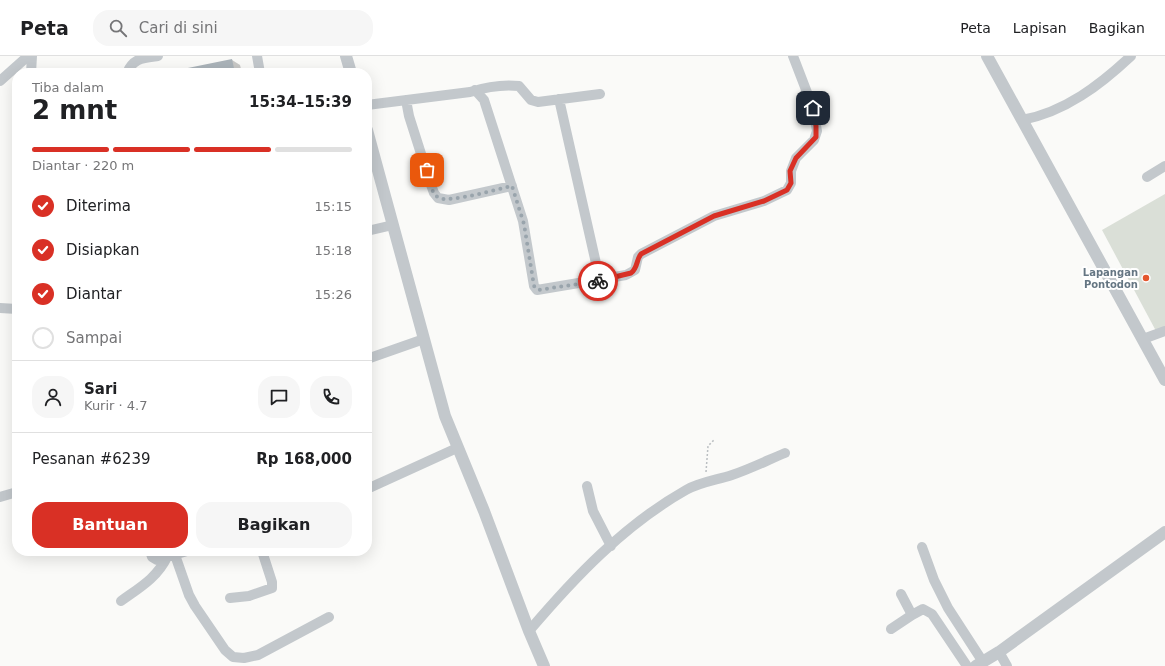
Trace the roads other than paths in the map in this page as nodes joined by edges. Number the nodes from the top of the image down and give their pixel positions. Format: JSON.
{"nodes":[{"id":1,"x":28,"y":56,"type":"edge"},
{"id":2,"x":32,"y":56,"type":"edge"},
{"id":3,"x":158,"y":56,"type":"edge"},
{"id":4,"x":257,"y":56,"type":"edge"},
{"id":5,"x":346,"y":56,"type":"edge"},
{"id":6,"x":793,"y":56,"type":"edge"},
{"id":7,"x":987,"y":56,"type":"edge"},
{"id":8,"x":1131,"y":56,"type":"edge"},
{"id":9,"x":134,"y":57,"type":"edge"},
{"id":10,"x":15,"y":68,"type":"edge"},
{"id":11,"x":31,"y":68,"type":"edge"},
{"id":12,"x":129,"y":68,"type":"edge"},
{"id":13,"x":259,"y":68,"type":"edge"},
{"id":14,"x":350,"y":68,"type":"edge"},
{"id":15,"x":12,"y":70,"type":"edge"},
{"id":16,"x":0,"y":81,"type":"edge"},
{"id":17,"x":475,"y":90,"type":"junction"},
{"id":18,"x":600,"y":94,"type":"dead end"},
{"id":19,"x":558,"y":99,"type":"junction"},
{"id":20,"x":406,"y":100,"type":"junction"},
{"id":21,"x":372,"y":104,"type":"edge"},
{"id":22,"x":1022,"y":120,"type":"junction"},
{"id":23,"x":372,"y":148,"type":"edge"},
{"id":24,"x":1165,"y":166,"type":"edge"},
{"id":25,"x":1147,"y":177,"type":"dead end"},
{"id":26,"x":512,"y":186,"type":"junction"},
{"id":27,"x":393,"y":225,"type":"junction"},
{"id":28,"x":372,"y":230,"type":"edge"},
{"id":29,"x":600,"y":281,"type":"junction"},
{"id":30,"x":0,"y":308,"type":"edge"},
{"id":31,"x":12,"y":309,"type":"edge"},
{"id":32,"x":1165,"y":331,"type":"edge"},
{"id":33,"x":424,"y":339,"type":"junction"},
{"id":34,"x":1143,"y":339,"type":"junction"},
{"id":35,"x":372,"y":357,"type":"edge"},
{"id":36,"x":1165,"y":380,"type":"edge"},
{"id":37,"x":457,"y":448,"type":"junction"},
{"id":38,"x":786,"y":453,"type":"dead end"},
{"id":39,"x":587,"y":486,"type":"dead end"},
{"id":40,"x":372,"y":487,"type":"edge"},
{"id":41,"x":12,"y":493,"type":"edge"},
{"id":42,"x":0,"y":497,"type":"edge"},
{"id":43,"x":1165,"y":532,"type":"edge"},
{"id":44,"x":611,"y":546,"type":"junction"},
{"id":45,"x":922,"y":547,"type":"dead end"},
{"id":46,"x":153,"y":556,"type":"edge"},
{"id":47,"x":171,"y":556,"type":"junction"},
{"id":48,"x":264,"y":556,"type":"edge"},
{"id":49,"x":901,"y":594,"type":"dead end"},
{"id":50,"x":230,"y":598,"type":"dead end"},
{"id":51,"x":121,"y":600,"type":"dead end"},
{"id":52,"x":912,"y":615,"type":"junction"},
{"id":53,"x":329,"y":617,"type":"dead end"},
{"id":54,"x":891,"y":629,"type":"dead end"},
{"id":55,"x":529,"y":631,"type":"junction"},
{"id":56,"x":999,"y":652,"type":"junction"},
{"id":57,"x":980,"y":664,"type":"edge"},
{"id":58,"x":544,"y":666,"type":"edge"},
{"id":59,"x":967,"y":666,"type":"edge"},
{"id":60,"x":1007,"y":666,"type":"edge"}],
"edges":[{"from":1,"to":10,"type":"street"},
{"from":2,"to":11,"type":"street"},
{"from":3,"to":9,"type":"street"},
{"from":4,"to":13,"type":"street"},
{"from":5,"to":14,"type":"street"},
{"from":6,"to":29,"type":"street"},
{"from":7,"to":22,"type":"street"},
{"from":8,"to":22,"type":"street"},
{"from":9,"to":12,"type":"street"},
{"from":15,"to":16,"type":"street"},
{"from":17,"to":19,"type":"street"},
{"from":17,"to":20,"type":"street"},
{"from":17,"to":26,"type":"street"},
{"from":18,"to":19,"type":"street"},
{"from":19,"to":29,"type":"street"},
{"from":20,"to":21,"type":"street"},
{"from":20,"to":26,"type":"street"},
{"from":22,"to":34,"type":"street"},
{"from":23,"to":27,"type":"street"},
{"from":24,"to":25,"type":"street"},
{"from":26,"to":29,"type":"street"},
{"from":27,"to":28,"type":"street"},
{"from":27,"to":33,"type":"street"},
{"from":30,"to":31,"type":"street"},
{"from":32,"to":34,"type":"street"},
{"from":33,"to":35,"type":"street"},
{"from":33,"to":37,"type":"street"},
{"from":34,"to":36,"type":"street"},
{"from":37,"to":40,"type":"street"},
{"from":37,"to":55,"type":"street"},
{"from":38,"to":44,"type":"street"},
{"from":39,"to":44,"type":"street"},
{"from":41,"to":42,"type":"street"},
{"from":43,"to":56,"type":"street"},
{"from":44,"to":55,"type":"street"},
{"from":45,"to":57,"type":"street"},
{"from":46,"to":47,"type":"street"},
{"from":47,"to":51,"type":"street"},
{"from":47,"to":53,"type":"street"},
{"from":48,"to":50,"type":"street"},
{"from":49,"to":52,"type":"street"},
{"from":52,"to":54,"type":"street"},
{"from":52,"to":59,"type":"street"},
{"from":55,"to":58,"type":"street"},
{"from":56,"to":57,"type":"street"},
{"from":56,"to":60,"type":"street"}]}
